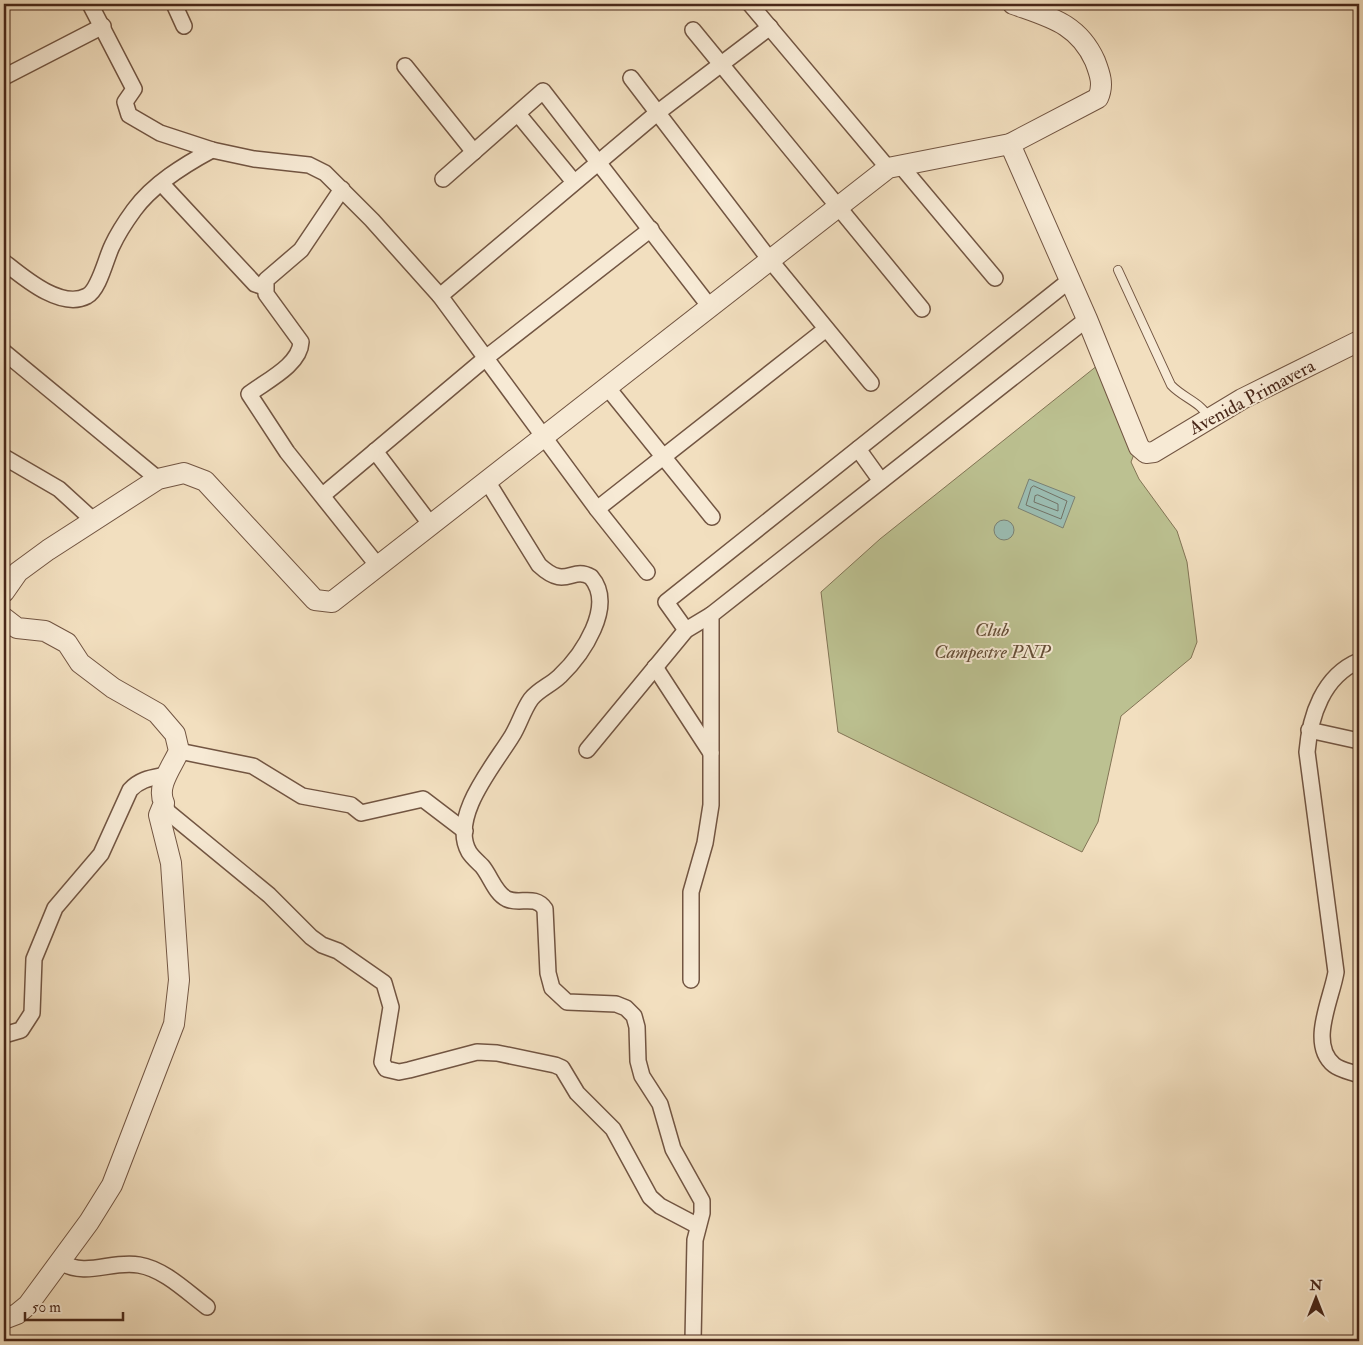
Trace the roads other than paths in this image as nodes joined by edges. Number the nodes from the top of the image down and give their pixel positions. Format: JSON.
{"nodes":[{"id":1,"x":90,"y":4,"type":"edge"},
{"id":2,"x":174,"y":4,"type":"edge"},
{"id":3,"x":750,"y":4,"type":"edge"},
{"id":4,"x":1013,"y":4,"type":"edge"},
{"id":5,"x":102,"y":26,"type":"junction"},
{"id":6,"x":184,"y":26,"type":"dead end"},
{"id":7,"x":770,"y":27,"type":"junction"},
{"id":8,"x":693,"y":30,"type":"dead end"},
{"id":9,"x":721,"y":64,"type":"junction"},
{"id":10,"x":405,"y":66,"type":"dead end"},
{"id":11,"x":4,"y":77,"type":"edge"},
{"id":12,"x":630,"y":78,"type":"dead end"},
{"id":13,"x":657,"y":113,"type":"junction"},
{"id":14,"x":518,"y":114,"type":"junction"},
{"id":15,"x":1010,"y":144,"type":"junction"},
{"id":16,"x":212,"y":150,"type":"junction"},
{"id":17,"x":474,"y":152,"type":"junction"},
{"id":18,"x":599,"y":161,"type":"junction"},
{"id":19,"x":894,"y":167,"type":"junction"},
{"id":20,"x":443,"y":179,"type":"dead end"},
{"id":21,"x":574,"y":182,"type":"junction"},
{"id":22,"x":161,"y":183,"type":"junction"},
{"id":23,"x":342,"y":189,"type":"junction"},
{"id":24,"x":837,"y":208,"type":"junction"},
{"id":25,"x":651,"y":229,"type":"junction"},
{"id":26,"x":770,"y":260,"type":"junction"},
{"id":27,"x":4,"y":262,"type":"edge"},
{"id":28,"x":1118,"y":270,"type":"dead end"},
{"id":29,"x":995,"y":278,"type":"dead end"},
{"id":30,"x":1070,"y":280,"type":"junction"},
{"id":31,"x":264,"y":287,"type":"junction"},
{"id":32,"x":440,"y":296,"type":"junction"},
{"id":33,"x":710,"y":307,"type":"junction"},
{"id":34,"x":922,"y":310,"type":"dead end"},
{"id":35,"x":1087,"y":319,"type":"junction"},
{"id":36,"x":826,"y":329,"type":"junction"},
{"id":37,"x":1359,"y":341,"type":"edge"},
{"id":38,"x":4,"y":352,"type":"edge"},
{"id":39,"x":487,"y":357,"type":"junction"},
{"id":40,"x":871,"y":383,"type":"dead end"},
{"id":41,"x":607,"y":388,"type":"junction"},
{"id":42,"x":1209,"y":419,"type":"junction"},
{"id":43,"x":545,"y":436,"type":"junction"},
{"id":44,"x":858,"y":449,"type":"junction"},
{"id":45,"x":375,"y":451,"type":"junction"},
{"id":46,"x":4,"y":457,"type":"edge"},
{"id":47,"x":663,"y":457,"type":"junction"},
{"id":48,"x":158,"y":479,"type":"junction"},
{"id":49,"x":486,"y":481,"type":"junction"},
{"id":50,"x":881,"y":481,"type":"junction"},
{"id":51,"x":323,"y":495,"type":"junction"},
{"id":52,"x":597,"y":509,"type":"junction"},
{"id":53,"x":712,"y":517,"type":"dead end"},
{"id":54,"x":93,"y":520,"type":"junction"},
{"id":55,"x":431,"y":525,"type":"junction"},
{"id":56,"x":378,"y":566,"type":"junction"},
{"id":57,"x":646,"y":572,"type":"dead end"},
{"id":58,"x":4,"y":592,"type":"edge"},
{"id":59,"x":711,"y":615,"type":"junction"},
{"id":60,"x":4,"y":618,"type":"edge"},
{"id":61,"x":686,"y":630,"type":"junction"},
{"id":62,"x":1359,"y":661,"type":"edge"},
{"id":63,"x":655,"y":667,"type":"junction"},
{"id":64,"x":1309,"y":730,"type":"junction"},
{"id":65,"x":1359,"y":741,"type":"edge"},
{"id":66,"x":588,"y":750,"type":"dead end"},
{"id":67,"x":179,"y":751,"type":"junction"},
{"id":68,"x":711,"y":753,"type":"junction"},
{"id":69,"x":166,"y":775,"type":"junction"},
{"id":70,"x":164,"y":803,"type":"junction"},
{"id":71,"x":465,"y":832,"type":"junction"},
{"id":72,"x":690,"y":980,"type":"dead end"},
{"id":73,"x":4,"y":1035,"type":"edge"},
{"id":74,"x":1359,"y":1076,"type":"edge"},
{"id":75,"x":698,"y":1226,"type":"junction"},
{"id":76,"x":60,"y":1262,"type":"junction"},
{"id":77,"x":207,"y":1307,"type":"dead end"},
{"id":78,"x":4,"y":1319,"type":"edge"},
{"id":79,"x":693,"y":1341,"type":"edge"}],
"edges":[{"from":1,"to":5,"type":"street"},
{"from":2,"to":6,"type":"street"},
{"from":3,"to":7,"type":"street"},
{"from":4,"to":15,"type":"street"},
{"from":5,"to":11,"type":"street"},
{"from":5,"to":16,"type":"street"},
{"from":7,"to":9,"type":"street"},
{"from":7,"to":19,"type":"street"},
{"from":8,"to":9,"type":"street"},
{"from":9,"to":13,"type":"street"},
{"from":9,"to":24,"type":"street"},
{"from":10,"to":17,"type":"street"},
{"from":12,"to":13,"type":"street"},
{"from":13,"to":18,"type":"street"},
{"from":13,"to":26,"type":"street"},
{"from":14,"to":17,"type":"street"},
{"from":14,"to":18,"type":"street"},
{"from":14,"to":21,"type":"street"},
{"from":15,"to":19,"type":"street"},
{"from":15,"to":30,"type":"street"},
{"from":16,"to":22,"type":"street"},
{"from":16,"to":23,"type":"street"},
{"from":17,"to":20,"type":"street"},
{"from":18,"to":21,"type":"street"},
{"from":18,"to":25,"type":"street"},
{"from":19,"to":24,"type":"street"},
{"from":19,"to":29,"type":"street"},
{"from":21,"to":32,"type":"street"},
{"from":22,"to":27,"type":"street"},
{"from":22,"to":31,"type":"street"},
{"from":23,"to":31,"type":"street"},
{"from":23,"to":32,"type":"street"},
{"from":24,"to":26,"type":"street"},
{"from":24,"to":34,"type":"street"},
{"from":25,"to":33,"type":"street"},
{"from":25,"to":39,"type":"street"},
{"from":26,"to":33,"type":"street"},
{"from":26,"to":36,"type":"street"},
{"from":28,"to":42,"type":"lane"},
{"from":30,"to":35,"type":"street"},
{"from":30,"to":44,"type":"street"},
{"from":31,"to":51,"type":"street"},
{"from":32,"to":39,"type":"street"},
{"from":33,"to":41,"type":"street"},
{"from":35,"to":42,"type":"street","name":"Avenida Primavera"},
{"from":35,"to":50,"type":"street"},
{"from":36,"to":40,"type":"street"},
{"from":36,"to":47,"type":"street"},
{"from":37,"to":42,"type":"street","name":"Avenida Primavera"},
{"from":38,"to":48,"type":"street"},
{"from":39,"to":43,"type":"street"},
{"from":39,"to":45,"type":"street"},
{"from":41,"to":43,"type":"street"},
{"from":41,"to":47,"type":"street"},
{"from":43,"to":49,"type":"street"},
{"from":43,"to":52,"type":"street"},
{"from":44,"to":50,"type":"street"},
{"from":44,"to":61,"type":"street"},
{"from":45,"to":51,"type":"street"},
{"from":45,"to":55,"type":"street"},
{"from":46,"to":54,"type":"street"},
{"from":47,"to":52,"type":"street"},
{"from":47,"to":53,"type":"street"},
{"from":48,"to":54,"type":"street"},
{"from":48,"to":56,"type":"street"},
{"from":49,"to":55,"type":"street"},
{"from":49,"to":71,"type":"street"},
{"from":50,"to":59,"type":"street"},
{"from":51,"to":56,"type":"street"},
{"from":52,"to":57,"type":"street"},
{"from":54,"to":58,"type":"street"},
{"from":55,"to":56,"type":"street"},
{"from":59,"to":61,"type":"street"},
{"from":59,"to":68,"type":"street"},
{"from":60,"to":67,"type":"street"},
{"from":61,"to":63,"type":"street"},
{"from":62,"to":64,"type":"street"},
{"from":63,"to":66,"type":"street"},
{"from":63,"to":68,"type":"street"},
{"from":64,"to":65,"type":"street"},
{"from":64,"to":74,"type":"street"},
{"from":67,"to":69,"type":"street"},
{"from":67,"to":71,"type":"street"},
{"from":68,"to":72,"type":"street"},
{"from":69,"to":70,"type":"street"},
{"from":69,"to":73,"type":"street"},
{"from":70,"to":75,"type":"street"},
{"from":70,"to":76,"type":"street"},
{"from":71,"to":75,"type":"street"},
{"from":75,"to":79,"type":"street"},
{"from":76,"to":77,"type":"street"},
{"from":76,"to":78,"type":"street"}]}
